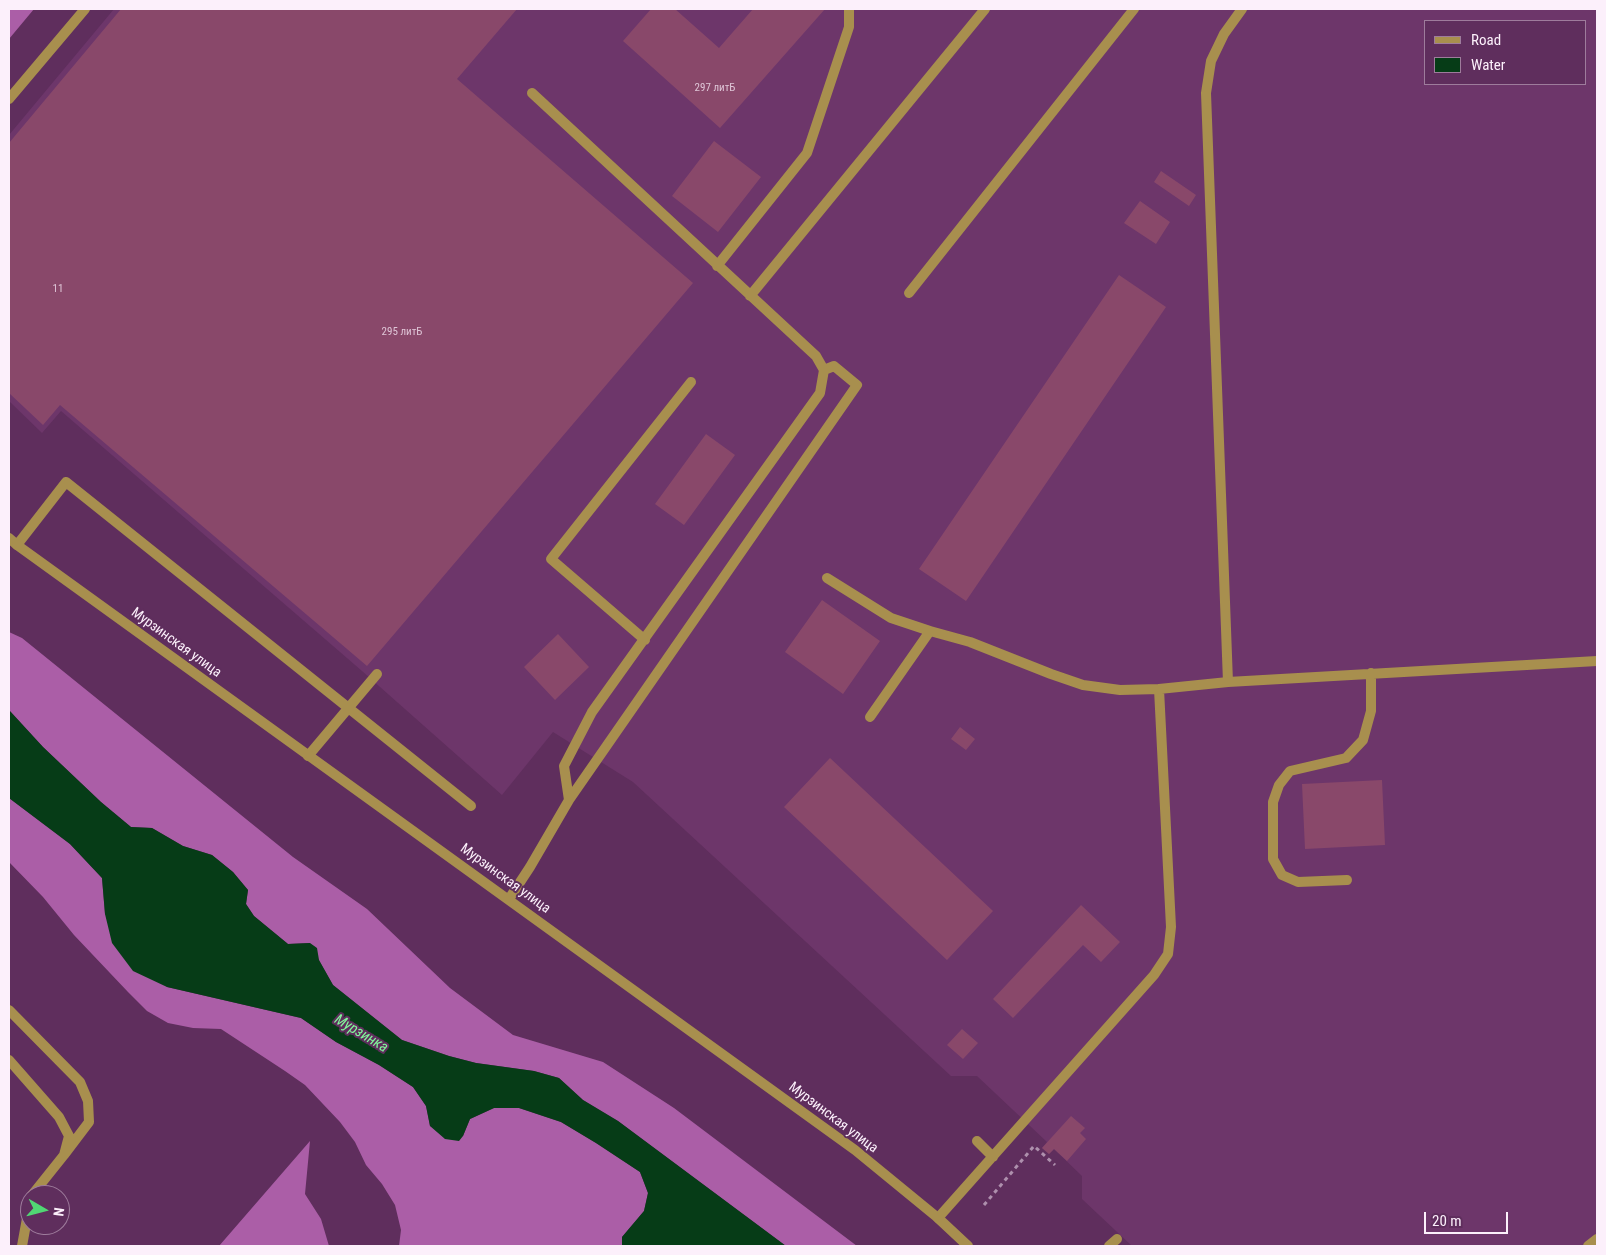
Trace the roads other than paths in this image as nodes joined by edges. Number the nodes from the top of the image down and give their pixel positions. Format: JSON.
{"nodes":[{"id":1,"x":85,"y":9,"type":"edge"},
{"id":2,"x":849,"y":9,"type":"edge"},
{"id":3,"x":985,"y":9,"type":"edge"},
{"id":4,"x":1134,"y":9,"type":"edge"},
{"id":5,"x":1242,"y":9,"type":"edge"},
{"id":6,"x":532,"y":94,"type":"dead end"},
{"id":7,"x":9,"y":99,"type":"edge"},
{"id":8,"x":717,"y":266,"type":"junction"},
{"id":9,"x":909,"y":293,"type":"dead end"},
{"id":10,"x":750,"y":296,"type":"junction"},
{"id":11,"x":824,"y":370,"type":"junction"},
{"id":12,"x":691,"y":382,"type":"dead end"},
{"id":13,"x":13,"y":542,"type":"edge"},
{"id":14,"x":827,"y":578,"type":"dead end"},
{"id":15,"x":930,"y":631,"type":"junction"},
{"id":16,"x":645,"y":640,"type":"junction"},
{"id":17,"x":1597,"y":662,"type":"edge"},
{"id":18,"x":1372,"y":673,"type":"junction"},
{"id":19,"x":377,"y":674,"type":"dead end"},
{"id":20,"x":1228,"y":682,"type":"junction"},
{"id":21,"x":1159,"y":689,"type":"junction"},
{"id":22,"x":348,"y":707,"type":"junction"},
{"id":23,"x":870,"y":717,"type":"dead end"},
{"id":24,"x":308,"y":756,"type":"junction"},
{"id":25,"x":569,"y":800,"type":"junction"},
{"id":26,"x":471,"y":806,"type":"dead end"},
{"id":27,"x":1346,"y":880,"type":"dead end"},
{"id":28,"x":509,"y":899,"type":"junction"},
{"id":29,"x":9,"y":1010,"type":"edge"},
{"id":30,"x":9,"y":1060,"type":"edge"},
{"id":31,"x":977,"y":1141,"type":"dead end"},
{"id":32,"x":64,"y":1155,"type":"junction"},
{"id":33,"x":993,"y":1157,"type":"junction"},
{"id":34,"x":40,"y":1185,"type":"edge"},
{"id":35,"x":938,"y":1218,"type":"junction"},
{"id":36,"x":1117,"y":1239,"type":"dead end"},
{"id":37,"x":1597,"y":1239,"type":"edge"},
{"id":38,"x":968,"y":1246,"type":"edge"},
{"id":39,"x":1108,"y":1246,"type":"edge"},
{"id":40,"x":1588,"y":1246,"type":"edge"}],
"edges":[{"from":1,"to":7,"type":"street"},
{"from":2,"to":8,"type":"street"},
{"from":3,"to":10,"type":"street"},
{"from":4,"to":9,"type":"street"},
{"from":5,"to":20,"type":"street"},
{"from":6,"to":8,"type":"street"},
{"from":8,"to":10,"type":"street"},
{"from":10,"to":11,"type":"street"},
{"from":11,"to":16,"type":"street"},
{"from":11,"to":25,"type":"street"},
{"from":12,"to":16,"type":"street"},
{"from":13,"to":22,"type":"street"},
{"from":13,"to":24,"type":"street","name":"Мурзинская улица"},
{"from":14,"to":15,"type":"street"},
{"from":15,"to":21,"type":"street"},
{"from":15,"to":23,"type":"street"},
{"from":16,"to":25,"type":"street"},
{"from":17,"to":18,"type":"street"},
{"from":18,"to":20,"type":"street"},
{"from":18,"to":27,"type":"street"},
{"from":19,"to":22,"type":"street"},
{"from":20,"to":21,"type":"street"},
{"from":21,"to":33,"type":"street"},
{"from":22,"to":24,"type":"street"},
{"from":22,"to":26,"type":"street"},
{"from":24,"to":28,"type":"street","name":"Мурзинская улица"},
{"from":25,"to":28,"type":"street"},
{"from":28,"to":35,"type":"street","name":"Мурзинская улица"},
{"from":29,"to":32,"type":"street"},
{"from":30,"to":32,"type":"street"},
{"from":31,"to":33,"type":"street"},
{"from":32,"to":34,"type":"street"},
{"from":33,"to":35,"type":"street"},
{"from":35,"to":38,"type":"street","name":"Мурзинская улица"},
{"from":36,"to":39,"type":"street"},
{"from":37,"to":40,"type":"street"}]}
